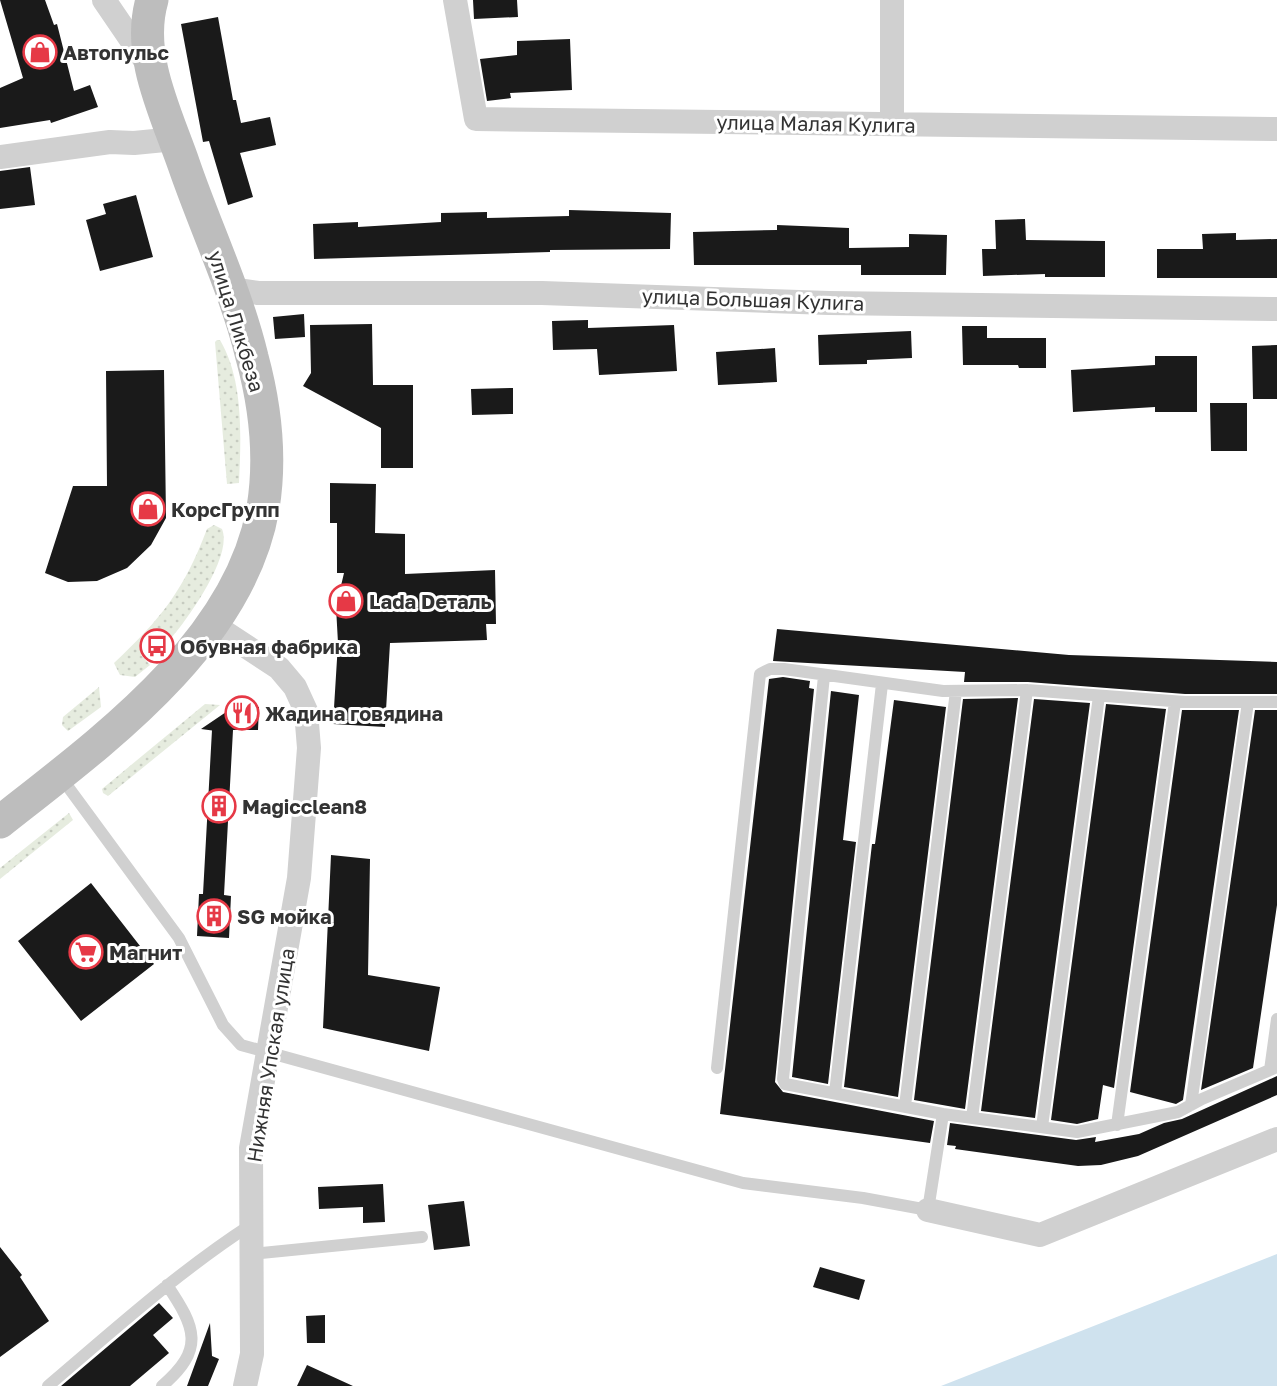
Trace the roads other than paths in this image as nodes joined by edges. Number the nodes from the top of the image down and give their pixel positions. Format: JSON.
{"nodes":[{"id":1,"x":104,"y":0,"type":"edge"},
{"id":2,"x":152,"y":0,"type":"edge"},
{"id":3,"x":455,"y":0,"type":"edge"},
{"id":4,"x":892,"y":0,"type":"edge"},
{"id":5,"x":149,"y":66,"type":"junction"},
{"id":6,"x":892,"y":124,"type":"junction"},
{"id":7,"x":1277,"y":129,"type":"edge"},
{"id":8,"x":174,"y":139,"type":"junction"},
{"id":9,"x":0,"y":157,"type":"edge"},
{"id":10,"x":230,"y":289,"type":"junction"},
{"id":11,"x":1277,"y":309,"type":"edge"},
{"id":12,"x":212,"y":624,"type":"junction"},
{"id":13,"x":824,"y":676,"type":"junction"},
{"id":14,"x":882,"y":684,"type":"junction"},
{"id":15,"x":1027,"y":690,"type":"junction"},
{"id":16,"x":956,"y":691,"type":"junction"},
{"id":17,"x":1099,"y":696,"type":"junction"},
{"id":18,"x":1175,"y":702,"type":"junction"},
{"id":19,"x":1248,"y":702,"type":"junction"},
{"id":20,"x":1277,"y":702,"type":"edge"},
{"id":21,"x":59,"y":776,"type":"junction"},
{"id":22,"x":0,"y":822,"type":"edge"},
{"id":23,"x":1277,"y":1019,"type":"edge"},
{"id":24,"x":267,"y":1054,"type":"junction"},
{"id":25,"x":717,"y":1068,"type":"dead end"},
{"id":26,"x":1274,"y":1068,"type":"edge"},
{"id":27,"x":835,"y":1093,"type":"junction"},
{"id":28,"x":1191,"y":1105,"type":"junction"},
{"id":29,"x":905,"y":1106,"type":"junction"},
{"id":30,"x":943,"y":1114,"type":"junction"},
{"id":31,"x":972,"y":1118,"type":"junction"},
{"id":32,"x":1117,"y":1125,"type":"junction"},
{"id":33,"x":1042,"y":1127,"type":"junction"},
{"id":34,"x":1277,"y":1139,"type":"edge"},
{"id":35,"x":928,"y":1210,"type":"junction"},
{"id":36,"x":253,"y":1224,"type":"junction"},
{"id":37,"x":422,"y":1237,"type":"dead end"},
{"id":38,"x":252,"y":1254,"type":"junction"},
{"id":39,"x":167,"y":1285,"type":"junction"},
{"id":40,"x":48,"y":1386,"type":"edge"},
{"id":41,"x":162,"y":1386,"type":"edge"},
{"id":42,"x":245,"y":1386,"type":"edge"}],
"edges":[{"from":1,"to":5,"type":"street"},
{"from":2,"to":5,"type":"main road","name":"улица Ликбеза"},
{"from":3,"to":6,"type":"street","name":"улица Малая Кулига"},
{"from":4,"to":6,"type":"street"},
{"from":5,"to":8,"type":"main road","name":"улица Ликбеза"},
{"from":6,"to":7,"type":"street","name":"улица Малая Кулига"},
{"from":8,"to":9,"type":"street"},
{"from":8,"to":10,"type":"main road","name":"улица Ликбеза"},
{"from":10,"to":11,"type":"street","name":"улица Большая Кулига"},
{"from":10,"to":12,"type":"main road","name":"улица Ликбеза"},
{"from":12,"to":21,"type":"main road","name":"улица Ликбеза"},
{"from":12,"to":24,"type":"street","name":"Нижняя Упская улица"},
{"from":13,"to":14,"type":"lane"},
{"from":13,"to":25,"type":"lane"},
{"from":13,"to":27,"type":"lane"},
{"from":14,"to":16,"type":"lane"},
{"from":14,"to":27,"type":"lane"},
{"from":15,"to":16,"type":"lane"},
{"from":15,"to":17,"type":"lane"},
{"from":15,"to":31,"type":"lane"},
{"from":16,"to":29,"type":"lane"},
{"from":17,"to":18,"type":"lane"},
{"from":17,"to":33,"type":"lane"},
{"from":18,"to":19,"type":"lane"},
{"from":18,"to":32,"type":"lane"},
{"from":19,"to":20,"type":"lane"},
{"from":19,"to":28,"type":"lane"},
{"from":21,"to":22,"type":"main road","name":"улица Ликбеза"},
{"from":21,"to":24,"type":"lane"},
{"from":23,"to":26,"type":"lane"},
{"from":24,"to":35,"type":"lane"},
{"from":24,"to":36,"type":"street","name":"Нижняя Упская улица"},
{"from":26,"to":28,"type":"lane"},
{"from":27,"to":29,"type":"lane"},
{"from":28,"to":32,"type":"lane"},
{"from":29,"to":30,"type":"lane"},
{"from":30,"to":31,"type":"lane"},
{"from":30,"to":35,"type":"lane"},
{"from":31,"to":33,"type":"lane"},
{"from":32,"to":33,"type":"lane"},
{"from":34,"to":35,"type":"street"},
{"from":36,"to":38,"type":"street","name":"Нижняя Упская улица"},
{"from":36,"to":39,"type":"lane"},
{"from":37,"to":38,"type":"lane"},
{"from":38,"to":42,"type":"street","name":"Нижняя Упская улица"},
{"from":39,"to":40,"type":"lane"},
{"from":39,"to":41,"type":"lane"}]}
